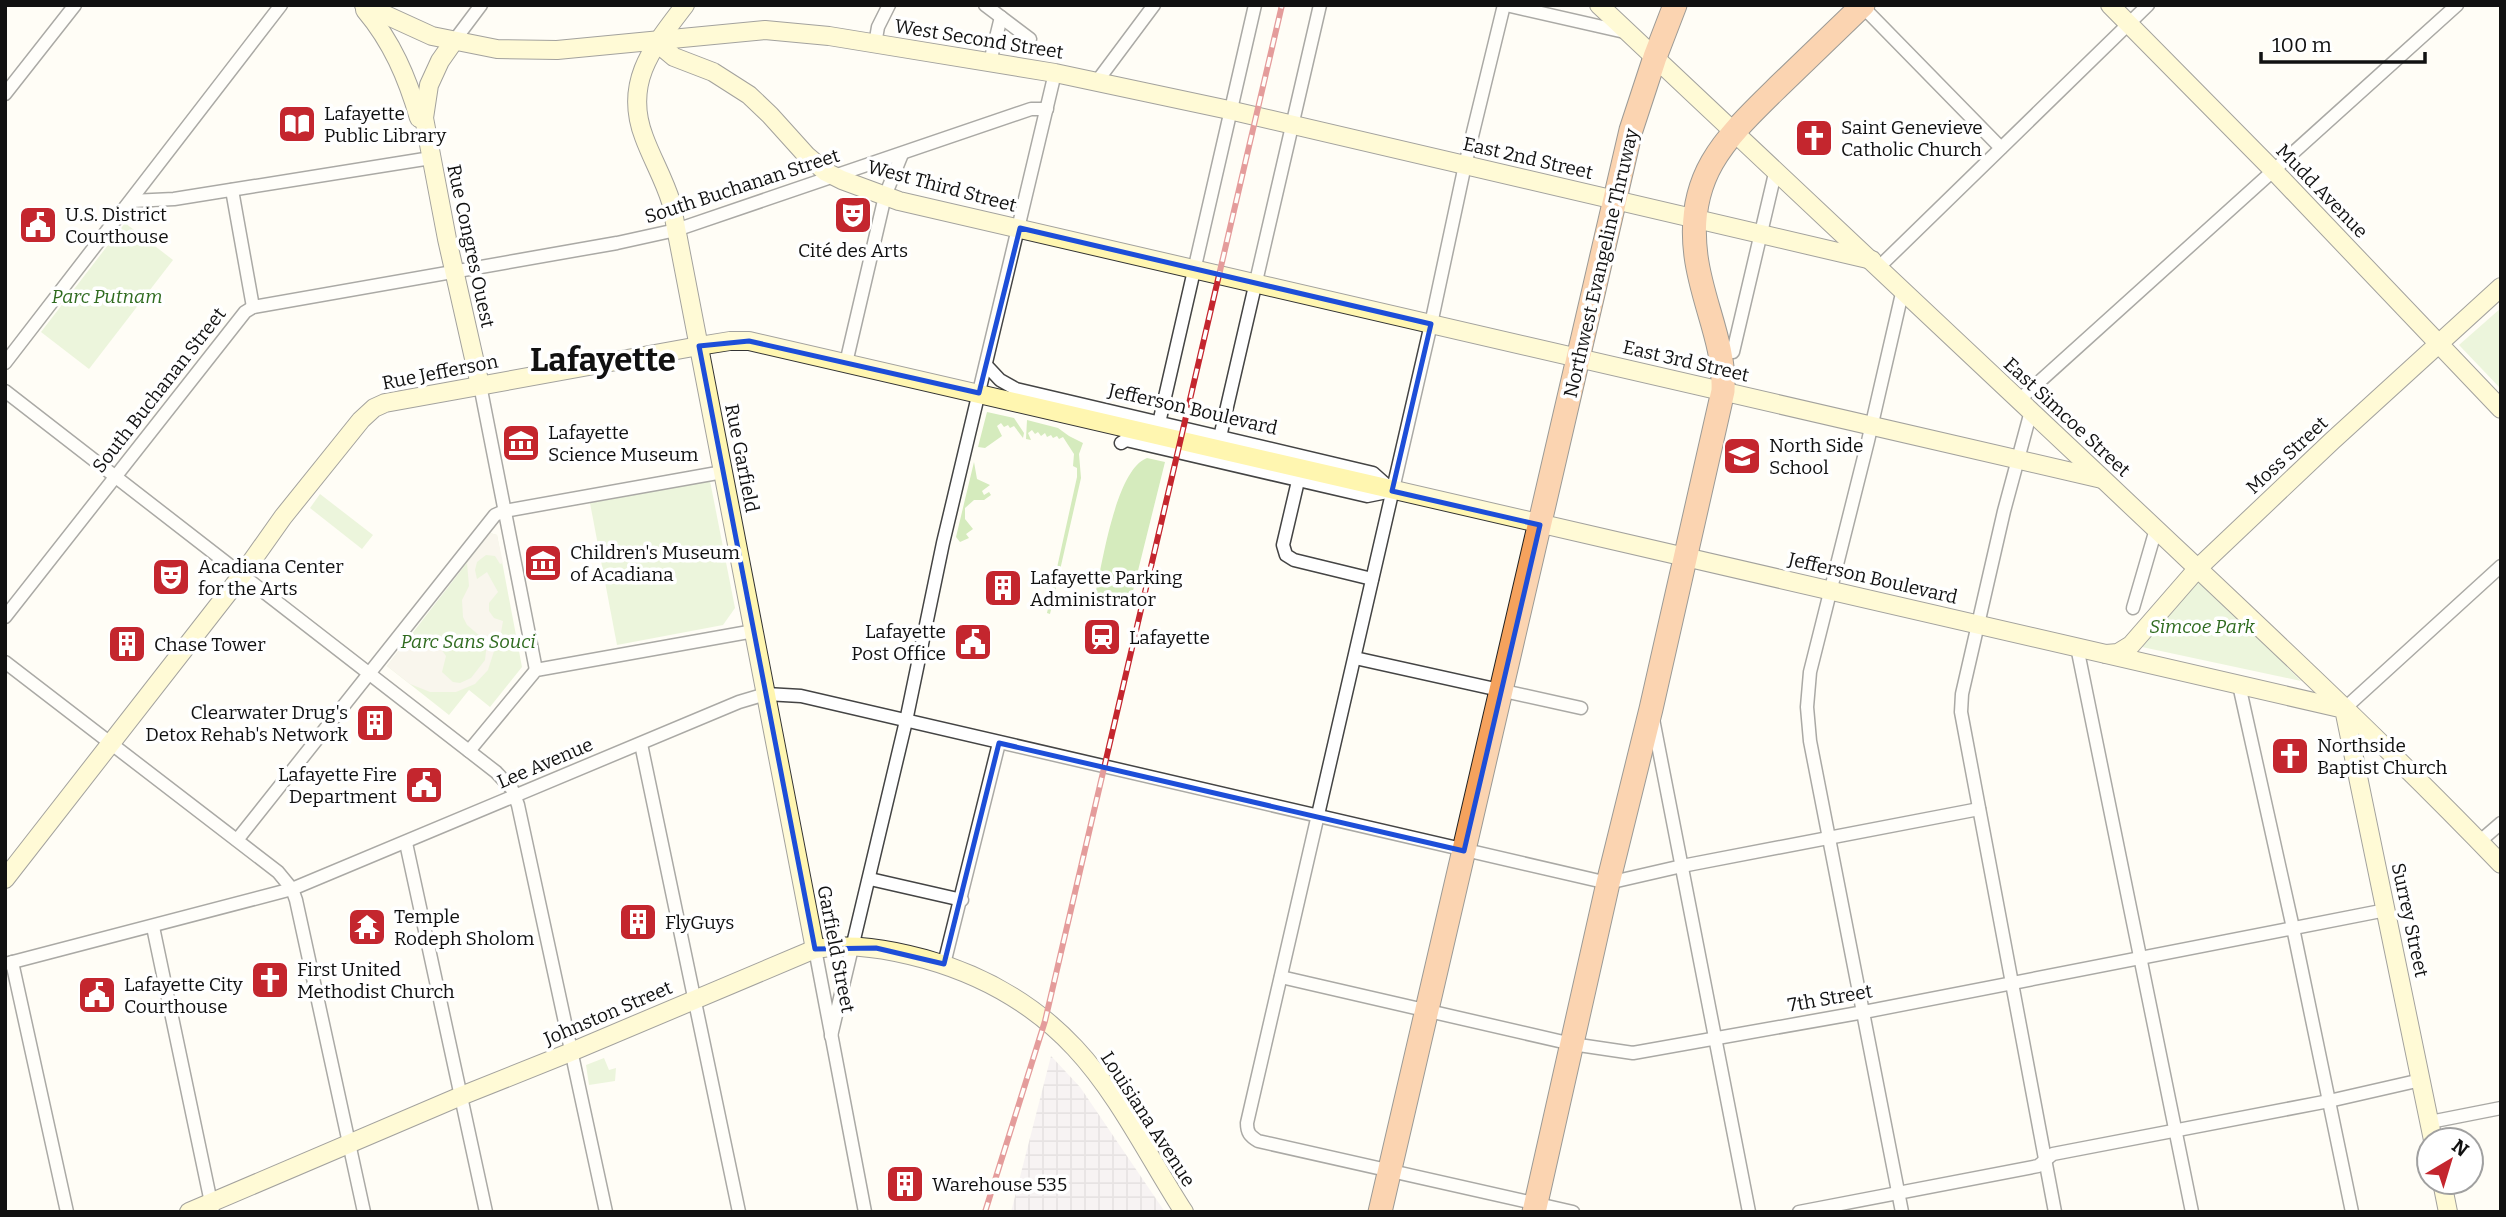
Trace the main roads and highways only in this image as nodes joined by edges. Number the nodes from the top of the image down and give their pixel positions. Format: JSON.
{"nodes":[{"id":1,"x":1675,"y":5,"type":"edge"},
{"id":2,"x":1862,"y":5,"type":"edge"},
{"id":3,"x":1535,"y":1208,"type":"edge"},
{"id":4,"x":1380,"y":1212,"type":"edge"}],
"edges":[{"from":1,"to":4,"type":"highway","name":"Northwest Evangeline Thruway"},
{"from":2,"to":3,"type":"highway"}]}
